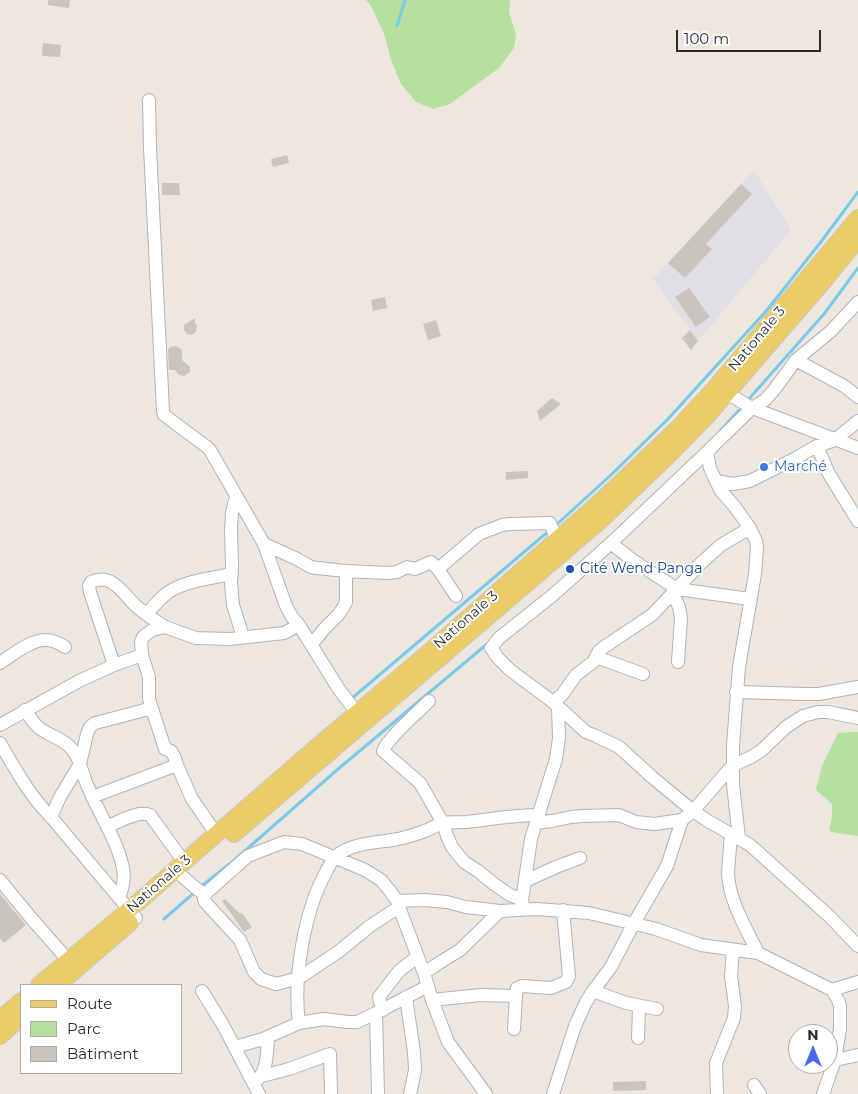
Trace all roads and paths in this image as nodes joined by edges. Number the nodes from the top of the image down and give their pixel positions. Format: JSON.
{"nodes":[{"id":1,"x":149,"y":100,"type":"dead end"},
{"id":2,"x":858,"y":218,"type":"edge"},
{"id":3,"x":858,"y":239,"type":"edge"},
{"id":4,"x":858,"y":302,"type":"edge"},
{"id":5,"x":796,"y":360,"type":"junction"},
{"id":6,"x":720,"y":391,"type":"junction"},
{"id":7,"x":858,"y":396,"type":"edge"},
{"id":8,"x":752,"y":408,"type":"junction"},
{"id":9,"x":858,"y":421,"type":"edge"},
{"id":10,"x":835,"y":440,"type":"junction"},
{"id":11,"x":817,"y":446,"type":"junction"},
{"id":12,"x":858,"y":448,"type":"edge"},
{"id":13,"x":707,"y":452,"type":"junction"},
{"id":14,"x":716,"y":481,"type":"junction"},
{"id":15,"x":236,"y":497,"type":"junction"},
{"id":16,"x":858,"y":520,"type":"edge"},
{"id":17,"x":750,"y":528,"type":"junction"},
{"id":18,"x":557,"y":541,"type":"junction"},
{"id":19,"x":611,"y":543,"type":"junction"},
{"id":20,"x":264,"y":544,"type":"junction"},
{"id":21,"x":438,"y":569,"type":"junction"},
{"id":22,"x":346,"y":571,"type":"junction"},
{"id":23,"x":232,"y":574,"type":"junction"},
{"id":24,"x":675,"y":591,"type":"junction"},
{"id":25,"x":456,"y":596,"type":"dead end"},
{"id":26,"x":750,"y":599,"type":"junction"},
{"id":27,"x":146,"y":614,"type":"junction"},
{"id":28,"x":299,"y":626,"type":"junction"},
{"id":29,"x":165,"y":627,"type":"junction"},
{"id":30,"x":243,"y":637,"type":"junction"},
{"id":31,"x":311,"y":645,"type":"junction"},
{"id":32,"x":64,"y":646,"type":"dead end"},
{"id":33,"x":142,"y":655,"type":"junction"},
{"id":34,"x":596,"y":656,"type":"junction"},
{"id":35,"x":678,"y":662,"type":"dead end"},
{"id":36,"x":0,"y":663,"type":"edge"},
{"id":37,"x":114,"y":665,"type":"junction"},
{"id":38,"x":643,"y":674,"type":"dead end"},
{"id":39,"x":858,"y":687,"type":"edge"},
{"id":40,"x":736,"y":692,"type":"junction"},
{"id":41,"x":429,"y":701,"type":"dead end"},
{"id":42,"x":555,"y":705,"type":"junction"},
{"id":43,"x":152,"y":708,"type":"junction"},
{"id":44,"x":26,"y":710,"type":"junction"},
{"id":45,"x":357,"y":714,"type":"junction"},
{"id":46,"x":858,"y":718,"type":"edge"},
{"id":47,"x":0,"y":725,"type":"edge"},
{"id":48,"x":0,"y":743,"type":"edge"},
{"id":49,"x":80,"y":764,"type":"junction"},
{"id":50,"x":177,"y":766,"type":"junction"},
{"id":51,"x":732,"y":766,"type":"junction"},
{"id":52,"x":92,"y":796,"type":"junction"},
{"id":53,"x":693,"y":811,"type":"junction"},
{"id":54,"x":51,"y":817,"type":"junction"},
{"id":55,"x":537,"y":819,"type":"junction"},
{"id":56,"x":682,"y":820,"type":"junction"},
{"id":57,"x":443,"y":823,"type":"junction"},
{"id":58,"x":107,"y":827,"type":"junction"},
{"id":59,"x":217,"y":835,"type":"junction"},
{"id":60,"x":735,"y":836,"type":"junction"},
{"id":61,"x":334,"y":857,"type":"junction"},
{"id":62,"x":580,"y":858,"type":"dead end"},
{"id":63,"x":184,"y":869,"type":"junction"},
{"id":64,"x":0,"y":880,"type":"edge"},
{"id":65,"x":525,"y":882,"type":"junction"},
{"id":66,"x":205,"y":894,"type":"junction"},
{"id":67,"x":398,"y":904,"type":"junction"},
{"id":68,"x":523,"y":905,"type":"junction"},
{"id":69,"x":128,"y":908,"type":"junction"},
{"id":70,"x":563,"y":910,"type":"junction"},
{"id":71,"x":500,"y":911,"type":"junction"},
{"id":72,"x":634,"y":924,"type":"junction"},
{"id":73,"x":858,"y":946,"type":"edge"},
{"id":74,"x":733,"y":950,"type":"junction"},
{"id":75,"x":758,"y":953,"type":"junction"},
{"id":76,"x":418,"y":957,"type":"junction"},
{"id":77,"x":68,"y":960,"type":"junction"},
{"id":78,"x":299,"y":978,"type":"junction"},
{"id":79,"x":426,"y":980,"type":"junction"},
{"id":80,"x":858,"y":982,"type":"edge"},
{"id":81,"x":40,"y":984,"type":"edge"},
{"id":82,"x":59,"y":984,"type":"edge"},
{"id":83,"x":592,"y":990,"type":"junction"},
{"id":84,"x":832,"y":990,"type":"junction"},
{"id":85,"x":202,"y":991,"type":"dead end"},
{"id":86,"x":516,"y":996,"type":"junction"},
{"id":87,"x":406,"y":998,"type":"junction"},
{"id":88,"x":432,"y":1000,"type":"junction"},
{"id":89,"x":20,"y":1002,"type":"edge"},
{"id":90,"x":638,"y":1006,"type":"junction"},
{"id":91,"x":657,"y":1009,"type":"dead end"},
{"id":92,"x":380,"y":1011,"type":"junction"},
{"id":93,"x":20,"y":1018,"type":"edge"},
{"id":94,"x":0,"y":1019,"type":"edge"},
{"id":95,"x":299,"y":1023,"type":"junction"},
{"id":96,"x":514,"y":1028,"type":"dead end"},
{"id":97,"x":0,"y":1036,"type":"edge"},
{"id":98,"x":268,"y":1037,"type":"junction"},
{"id":99,"x":638,"y":1038,"type":"dead end"},
{"id":100,"x":838,"y":1038,"type":"edge"},
{"id":101,"x":235,"y":1047,"type":"junction"},
{"id":102,"x":858,"y":1054,"type":"edge"},
{"id":103,"x":838,"y":1059,"type":"edge"},
{"id":104,"x":830,"y":1074,"type":"edge"},
{"id":105,"x":258,"y":1084,"type":"edge"},
{"id":106,"x":331,"y":1094,"type":"edge"},
{"id":107,"x":378,"y":1094,"type":"edge"},
{"id":108,"x":410,"y":1094,"type":"edge"},
{"id":109,"x":486,"y":1094,"type":"edge"},
{"id":110,"x":553,"y":1094,"type":"edge"},
{"id":111,"x":718,"y":1094,"type":"edge"},
{"id":112,"x":823,"y":1094,"type":"edge"}],
"edges":[{"from":1,"to":15,"type":"street"},
{"from":2,"to":6,"type":"main road","name":"Nationale 3"},
{"from":3,"to":6,"type":"main road","name":"Nationale 3"},
{"from":4,"to":5,"type":"street"},
{"from":5,"to":7,"type":"street"},
{"from":5,"to":8,"type":"street"},
{"from":6,"to":8,"type":"street"},
{"from":6,"to":18,"type":"main road","name":"Nationale 3"},
{"from":6,"to":63,"type":"main road","name":"Nationale 3"},
{"from":8,"to":10,"type":"street"},
{"from":8,"to":13,"type":"street"},
{"from":9,"to":10,"type":"street"},
{"from":10,"to":11,"type":"street"},
{"from":10,"to":12,"type":"street"},
{"from":11,"to":14,"type":"street"},
{"from":11,"to":16,"type":"street"},
{"from":13,"to":14,"type":"street"},
{"from":13,"to":19,"type":"street"},
{"from":14,"to":17,"type":"street"},
{"from":15,"to":20,"type":"street"},
{"from":15,"to":23,"type":"street"},
{"from":17,"to":24,"type":"street"},
{"from":17,"to":26,"type":"street"},
{"from":18,"to":21,"type":"street"},
{"from":18,"to":45,"type":"main road","name":"Nationale 3"},
{"from":19,"to":24,"type":"street"},
{"from":19,"to":42,"type":"street"},
{"from":20,"to":22,"type":"street"},
{"from":20,"to":28,"type":"street"},
{"from":21,"to":22,"type":"street"},
{"from":21,"to":25,"type":"street"},
{"from":22,"to":31,"type":"street"},
{"from":23,"to":27,"type":"street"},
{"from":23,"to":30,"type":"street"},
{"from":24,"to":26,"type":"street"},
{"from":24,"to":34,"type":"street"},
{"from":24,"to":35,"type":"street"},
{"from":26,"to":40,"type":"street"},
{"from":27,"to":29,"type":"street"},
{"from":27,"to":37,"type":"street"},
{"from":28,"to":30,"type":"street"},
{"from":28,"to":31,"type":"street"},
{"from":29,"to":30,"type":"street"},
{"from":29,"to":33,"type":"street"},
{"from":31,"to":45,"type":"street"},
{"from":32,"to":36,"type":"street"},
{"from":33,"to":37,"type":"street"},
{"from":33,"to":43,"type":"street"},
{"from":34,"to":38,"type":"street"},
{"from":34,"to":42,"type":"street"},
{"from":37,"to":44,"type":"street"},
{"from":39,"to":40,"type":"street"},
{"from":40,"to":51,"type":"street"},
{"from":41,"to":57,"type":"street"},
{"from":42,"to":53,"type":"street"},
{"from":42,"to":55,"type":"street"},
{"from":43,"to":49,"type":"street"},
{"from":43,"to":50,"type":"street"},
{"from":44,"to":47,"type":"street"},
{"from":44,"to":49,"type":"street"},
{"from":45,"to":59,"type":"main road","name":"Nationale 3"},
{"from":46,"to":51,"type":"street"},
{"from":48,"to":54,"type":"street"},
{"from":49,"to":52,"type":"street"},
{"from":49,"to":54,"type":"street"},
{"from":50,"to":52,"type":"street"},
{"from":50,"to":59,"type":"street"},
{"from":51,"to":53,"type":"street"},
{"from":51,"to":60,"type":"street"},
{"from":52,"to":58,"type":"street"},
{"from":53,"to":56,"type":"street"},
{"from":53,"to":60,"type":"street"},
{"from":54,"to":69,"type":"street"},
{"from":55,"to":56,"type":"street"},
{"from":55,"to":57,"type":"street"},
{"from":55,"to":65,"type":"street"},
{"from":56,"to":72,"type":"street"},
{"from":57,"to":61,"type":"street"},
{"from":57,"to":68,"type":"street"},
{"from":58,"to":63,"type":"street"},
{"from":58,"to":69,"type":"street"},
{"from":59,"to":63,"type":"main road","name":"Nationale 3"},
{"from":60,"to":73,"type":"street"},
{"from":60,"to":75,"type":"street"},
{"from":61,"to":66,"type":"street"},
{"from":61,"to":67,"type":"street"},
{"from":61,"to":78,"type":"street"},
{"from":62,"to":65,"type":"street"},
{"from":63,"to":66,"type":"street"},
{"from":63,"to":69,"type":"main road"},
{"from":64,"to":77,"type":"street"},
{"from":65,"to":68,"type":"street"},
{"from":66,"to":78,"type":"street"},
{"from":67,"to":71,"type":"street"},
{"from":67,"to":76,"type":"street"},
{"from":67,"to":78,"type":"street"},
{"from":68,"to":70,"type":"street"},
{"from":68,"to":71,"type":"street"},
{"from":69,"to":77,"type":"main road","name":"Nationale 3"},
{"from":69,"to":82,"type":"main road"},
{"from":70,"to":72,"type":"street"},
{"from":70,"to":86,"type":"street"},
{"from":71,"to":79,"type":"street"},
{"from":72,"to":74,"type":"street"},
{"from":72,"to":83,"type":"street"},
{"from":74,"to":75,"type":"street"},
{"from":74,"to":111,"type":"street"},
{"from":75,"to":84,"type":"street"},
{"from":76,"to":79,"type":"street"},
{"from":76,"to":92,"type":"street"},
{"from":77,"to":81,"type":"main road","name":"Nationale 3"},
{"from":78,"to":95,"type":"street"},
{"from":79,"to":87,"type":"street"},
{"from":79,"to":88,"type":"street"},
{"from":80,"to":84,"type":"street"},
{"from":83,"to":90,"type":"street"},
{"from":83,"to":110,"type":"street"},
{"from":84,"to":100,"type":"street"},
{"from":85,"to":101,"type":"street"},
{"from":86,"to":88,"type":"street"},
{"from":86,"to":96,"type":"street"},
{"from":87,"to":92,"type":"street"},
{"from":87,"to":108,"type":"street"},
{"from":88,"to":109,"type":"street"},
{"from":89,"to":94,"type":"main road"},
{"from":90,"to":91,"type":"street"},
{"from":90,"to":99,"type":"street"},
{"from":92,"to":95,"type":"street"},
{"from":92,"to":107,"type":"street"},
{"from":93,"to":97,"type":"main road"},
{"from":95,"to":98,"type":"street"},
{"from":98,"to":101,"type":"street"},
{"from":98,"to":105,"type":"street"},
{"from":101,"to":105,"type":"street"},
{"from":102,"to":103,"type":"street"},
{"from":104,"to":112,"type":"street"},
{"from":105,"to":106,"type":"street"}]}
